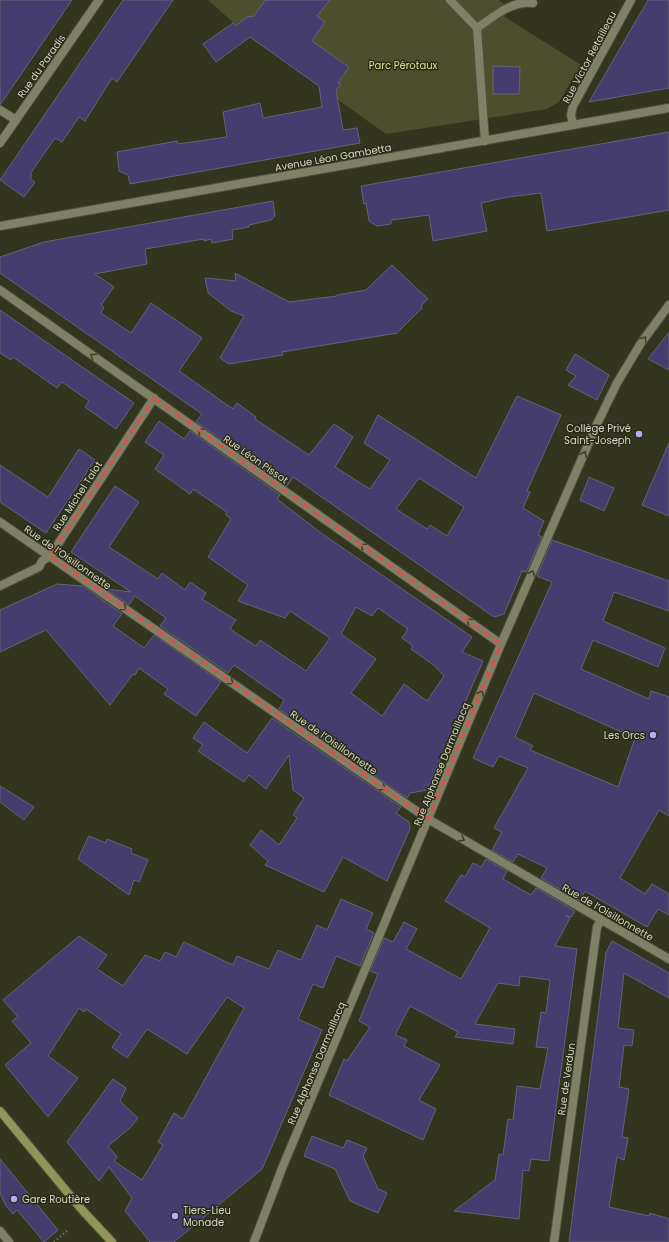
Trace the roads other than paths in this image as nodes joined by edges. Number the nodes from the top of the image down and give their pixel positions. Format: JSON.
{"nodes":[{"id":1,"x":99,"y":0,"type":"edge"},
{"id":2,"x":450,"y":0,"type":"edge"},
{"id":3,"x":631,"y":0,"type":"edge"},
{"id":4,"x":533,"y":3,"type":"dead end"},
{"id":5,"x":477,"y":28,"type":"junction"},
{"id":6,"x":669,"y":108,"type":"edge"},
{"id":7,"x":0,"y":110,"type":"edge"},
{"id":8,"x":16,"y":120,"type":"junction"},
{"id":9,"x":572,"y":125,"type":"junction"},
{"id":10,"x":485,"y":141,"type":"junction"},
{"id":11,"x":0,"y":143,"type":"edge"},
{"id":12,"x":0,"y":226,"type":"edge"},
{"id":13,"x":0,"y":290,"type":"edge"},
{"id":14,"x":669,"y":305,"type":"edge"},
{"id":15,"x":154,"y":398,"type":"junction"},
{"id":16,"x":0,"y":522,"type":"edge"},
{"id":17,"x":50,"y":556,"type":"junction"},
{"id":18,"x":0,"y":586,"type":"edge"},
{"id":19,"x":501,"y":644,"type":"junction"},
{"id":20,"x":428,"y":820,"type":"junction"},
{"id":21,"x":601,"y":920,"type":"junction"},
{"id":22,"x":669,"y":959,"type":"edge"},
{"id":23,"x":0,"y":1111,"type":"edge"},
{"id":24,"x":0,"y":1231,"type":"edge"},
{"id":25,"x":9,"y":1242,"type":"edge"},
{"id":26,"x":112,"y":1242,"type":"edge"},
{"id":27,"x":254,"y":1242,"type":"edge"},
{"id":28,"x":554,"y":1242,"type":"edge"}],
"edges":[{"from":1,"to":8,"type":"street","name":"Rue du Paradis"},
{"from":2,"to":5,"type":"street"},
{"from":3,"to":9,"type":"street","name":"Rue Victor Retailleau"},
{"from":4,"to":5,"type":"street"},
{"from":5,"to":10,"type":"street"},
{"from":6,"to":9,"type":"street","name":"Avenue Léon Gambetta"},
{"from":7,"to":8,"type":"street"},
{"from":8,"to":11,"type":"street","name":"Rue du Paradis"},
{"from":9,"to":10,"type":"street","name":"Avenue Léon Gambetta"},
{"from":10,"to":12,"type":"street","name":"Avenue Léon Gambetta"},
{"from":15,"to":13,"type":"street","name":"Rue Léon Pissot","one_way":true},
{"from":19,"to":14,"type":"street","name":"Rue Alphonse Darmaillacq","one_way":true},
{"from":15,"to":17,"type":"street","name":"Rue Michel Talot"},
{"from":19,"to":15,"type":"street","name":"Rue Léon Pissot","one_way":true},
{"from":16,"to":17,"type":"street","name":"Rue de l’Oisillonnette"},
{"from":17,"to":18,"type":"street","name":"Rue Michel Talot"},
{"from":17,"to":20,"type":"street","name":"Rue de l’Oisillonnette","one_way":true},
{"from":20,"to":19,"type":"street","name":"Rue Alphonse Darmaillacq","one_way":true},
{"from":20,"to":21,"type":"street","name":"Rue de l’Oisillonnette","one_way":true},
{"from":20,"to":27,"type":"street","name":"Rue Alphonse Darmaillacq"},
{"from":21,"to":22,"type":"street","name":"Rue de l’Oisillonnette"},
{"from":21,"to":28,"type":"street","name":"Rue de Verdun"},
{"from":23,"to":26,"type":"main road"},
{"from":24,"to":25,"type":"street"}]}
